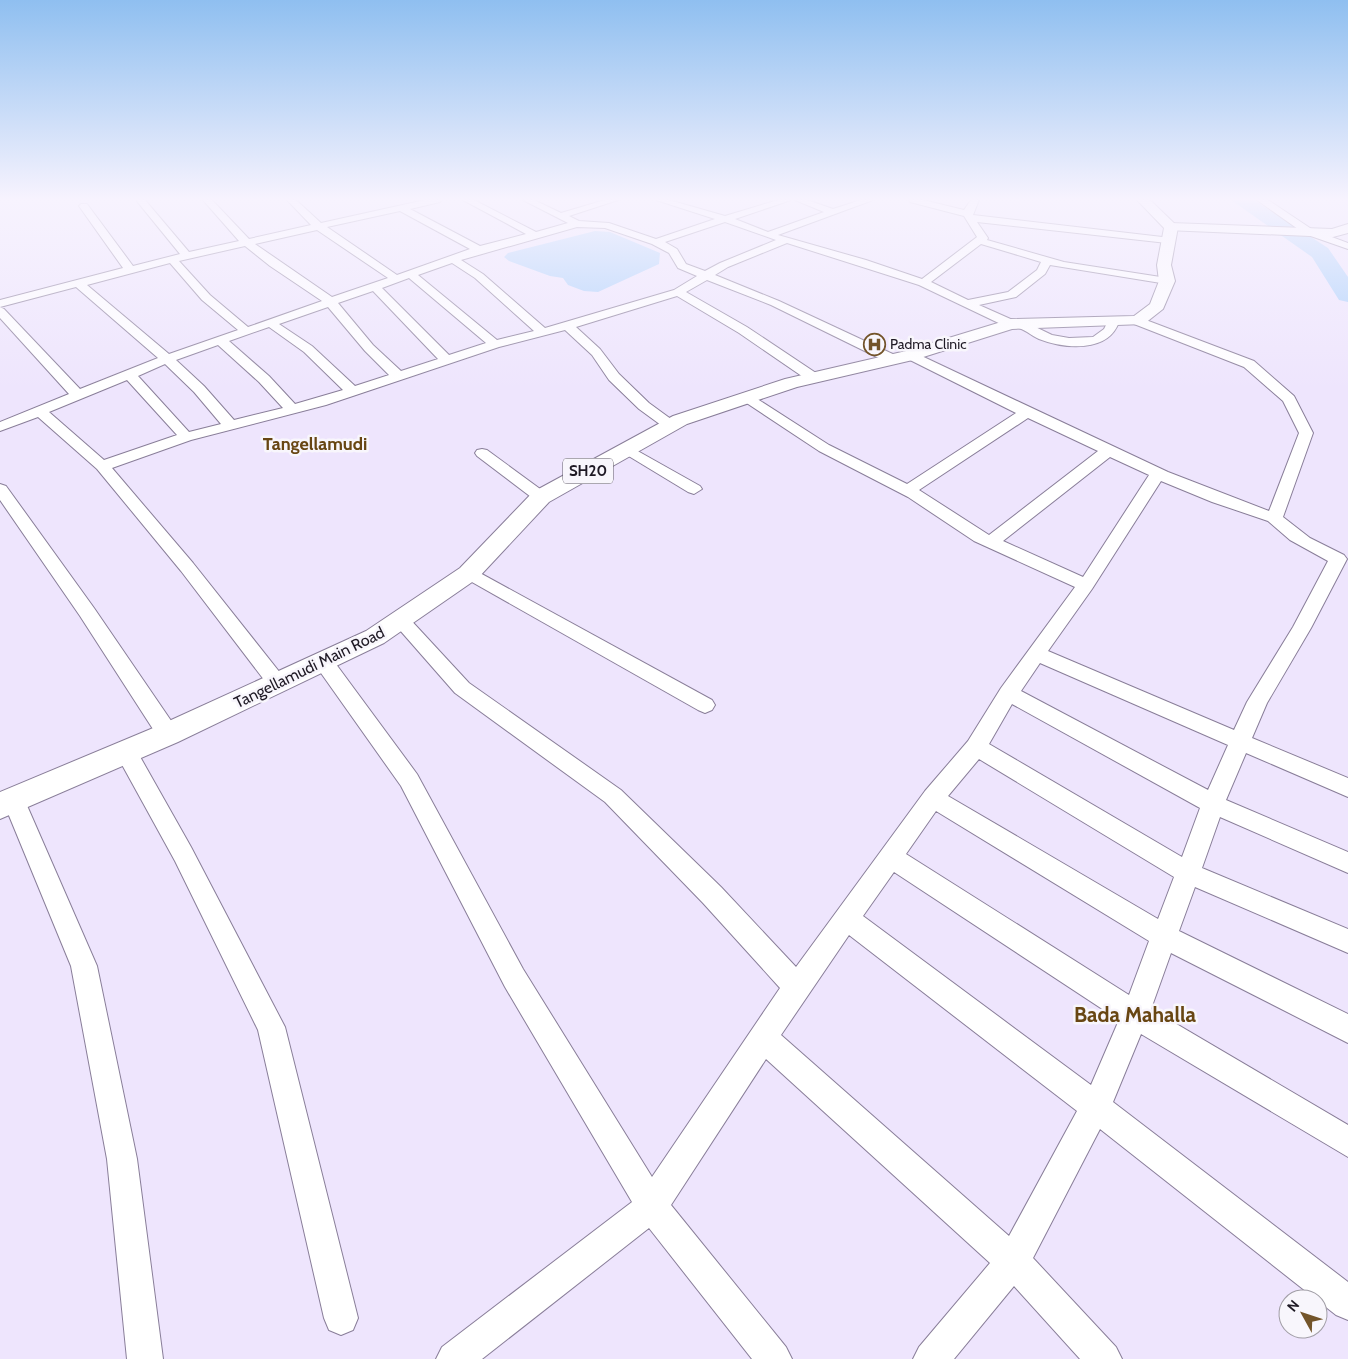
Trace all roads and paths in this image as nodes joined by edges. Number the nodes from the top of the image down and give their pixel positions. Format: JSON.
{"nodes":[{"id":1,"x":125,"y":263,"type":"edge"},
{"id":2,"x":155,"y":263,"type":"edge"},
{"id":3,"x":175,"y":263,"type":"edge"},
{"id":4,"x":273,"y":263,"type":"edge"},
{"id":5,"x":373,"y":263,"type":"edge"},
{"id":6,"x":440,"y":263,"type":"edge"},
{"id":7,"x":460,"y":263,"type":"edge"},
{"id":8,"x":680,"y":263,"type":"edge"},
{"id":9,"x":728,"y":263,"type":"edge"},
{"id":10,"x":866,"y":263,"type":"edge"},
{"id":11,"x":951,"y":263,"type":"edge"},
{"id":12,"x":1046,"y":263,"type":"edge"},
{"id":13,"x":1062,"y":263,"type":"edge"},
{"id":14,"x":1165,"y":263,"type":"edge"},
{"id":15,"x":130,"y":270,"type":"junction"},
{"id":16,"x":410,"y":274,"type":"junction"},
{"id":17,"x":706,"y":275,"type":"junction"},
{"id":18,"x":396,"y":279,"type":"junction"},
{"id":19,"x":1167,"y":281,"type":"junction"},
{"id":20,"x":78,"y":283,"type":"junction"},
{"id":21,"x":924,"y":283,"type":"junction"},
{"id":22,"x":374,"y":286,"type":"junction"},
{"id":23,"x":678,"y":292,"type":"junction"},
{"id":24,"x":330,"y":301,"type":"junction"},
{"id":25,"x":968,"y":303,"type":"junction"},
{"id":26,"x":0,"y":304,"type":"edge"},
{"id":27,"x":0,"y":311,"type":"edge"},
{"id":28,"x":1138,"y":321,"type":"junction"},
{"id":29,"x":269,"y":322,"type":"junction"},
{"id":30,"x":1015,"y":324,"type":"junction"},
{"id":31,"x":567,"y":326,"type":"junction"},
{"id":32,"x":245,"y":330,"type":"junction"},
{"id":33,"x":543,"y":332,"type":"junction"},
{"id":34,"x":220,"y":340,"type":"junction"},
{"id":35,"x":495,"y":344,"type":"junction"},
{"id":36,"x":901,"y":357,"type":"junction"},
{"id":37,"x":167,"y":359,"type":"junction"},
{"id":38,"x":447,"y":360,"type":"junction"},
{"id":39,"x":129,"y":374,"type":"junction"},
{"id":40,"x":398,"y":376,"type":"junction"},
{"id":41,"x":814,"y":378,"type":"junction"},
{"id":42,"x":352,"y":391,"type":"junction"},
{"id":43,"x":78,"y":395,"type":"junction"},
{"id":44,"x":746,"y":398,"type":"junction"},
{"id":45,"x":292,"y":409,"type":"junction"},
{"id":46,"x":40,"y":411,"type":"junction"},
{"id":47,"x":1027,"y":412,"type":"junction"},
{"id":48,"x":230,"y":425,"type":"junction"},
{"id":49,"x":670,"y":425,"type":"junction"},
{"id":50,"x":0,"y":428,"type":"edge"},
{"id":51,"x":186,"y":437,"type":"junction"},
{"id":52,"x":626,"y":449,"type":"junction"},
{"id":53,"x":1108,"y":450,"type":"junction"},
{"id":54,"x":482,"y":452,"type":"dead end"},
{"id":55,"x":102,"y":466,"type":"junction"},
{"id":56,"x":1157,"y":475,"type":"junction"},
{"id":57,"x":0,"y":489,"type":"edge"},
{"id":58,"x":694,"y":489,"type":"dead end"},
{"id":59,"x":906,"y":491,"type":"junction"},
{"id":60,"x":540,"y":497,"type":"junction"},
{"id":61,"x":1274,"y":518,"type":"junction"},
{"id":62,"x":991,"y":542,"type":"junction"},
{"id":63,"x":1343,"y":562,"type":"edge"},
{"id":64,"x":469,"y":573,"type":"junction"},
{"id":65,"x":1086,"y":585,"type":"junction"},
{"id":66,"x":400,"y":620,"type":"junction"},
{"id":67,"x":1036,"y":654,"type":"junction"},
{"id":68,"x":324,"y":661,"type":"junction"},
{"id":69,"x":278,"y":684,"type":"junction"},
{"id":70,"x":1008,"y":693,"type":"junction"},
{"id":71,"x":705,"y":705,"type":"dead end"},
{"id":72,"x":168,"y":734,"type":"junction"},
{"id":73,"x":1240,"y":742,"type":"junction"},
{"id":74,"x":976,"y":747,"type":"junction"},
{"id":75,"x":126,"y":752,"type":"junction"},
{"id":76,"x":1348,"y":788,"type":"edge"},
{"id":77,"x":933,"y":798,"type":"junction"},
{"id":78,"x":7,"y":804,"type":"edge"},
{"id":79,"x":1214,"y":804,"type":"junction"},
{"id":80,"x":890,"y":857,"type":"junction"},
{"id":81,"x":1348,"y":863,"type":"edge"},
{"id":82,"x":1188,"y":872,"type":"junction"},
{"id":83,"x":846,"y":918,"type":"junction"},
{"id":84,"x":1164,"y":936,"type":"junction"},
{"id":85,"x":1348,"y":941,"type":"edge"},
{"id":86,"x":797,"y":987,"type":"junction"},
{"id":87,"x":1135,"y":1015,"type":"junction"},
{"id":88,"x":1348,"y":1029,"type":"edge"},
{"id":89,"x":763,"y":1038,"type":"junction"},
{"id":90,"x":1096,"y":1106,"type":"junction"},
{"id":91,"x":1348,"y":1142,"type":"edge"},
{"id":92,"x":652,"y":1206,"type":"junction"},
{"id":93,"x":1013,"y":1261,"type":"junction"},
{"id":94,"x":1348,"y":1304,"type":"edge"},
{"id":95,"x":341,"y":1318,"type":"dead end"},
{"id":96,"x":145,"y":1359,"type":"edge"},
{"id":97,"x":454,"y":1359,"type":"edge"},
{"id":98,"x":774,"y":1359,"type":"edge"},
{"id":99,"x":932,"y":1359,"type":"edge"},
{"id":100,"x":1104,"y":1359,"type":"edge"}],
"edges":[{"from":1,"to":15,"type":"street"},
{"from":2,"to":15,"type":"street"},
{"from":3,"to":32,"type":"street"},
{"from":4,"to":24,"type":"street"},
{"from":5,"to":18,"type":"street"},
{"from":6,"to":16,"type":"street"},
{"from":7,"to":33,"type":"street"},
{"from":8,"to":17,"type":"street"},
{"from":9,"to":17,"type":"street"},
{"from":10,"to":21,"type":"street"},
{"from":11,"to":21,"type":"street"},
{"from":12,"to":25,"type":"street"},
{"from":13,"to":19,"type":"street"},
{"from":14,"to":19,"type":"main road"},
{"from":15,"to":20,"type":"street"},
{"from":16,"to":18,"type":"street"},
{"from":16,"to":35,"type":"street"},
{"from":17,"to":23,"type":"street"},
{"from":17,"to":36,"type":"street"},
{"from":18,"to":22,"type":"street"},
{"from":19,"to":28,"type":"main road"},
{"from":20,"to":26,"type":"street"},
{"from":20,"to":37,"type":"street"},
{"from":21,"to":25,"type":"street"},
{"from":22,"to":24,"type":"street"},
{"from":22,"to":38,"type":"street"},
{"from":23,"to":31,"type":"street"},
{"from":23,"to":41,"type":"street"},
{"from":24,"to":29,"type":"street"},
{"from":24,"to":40,"type":"street"},
{"from":25,"to":30,"type":"street"},
{"from":27,"to":43,"type":"street"},
{"from":28,"to":30,"type":"main road","name":"Tangellamudi Main Road","number":"SH20"},
{"from":28,"to":61,"type":"street"},
{"from":29,"to":32,"type":"street"},
{"from":29,"to":42,"type":"street"},
{"from":30,"to":36,"type":"main road","name":"Tangellamudi Main Road","number":"SH20"},
{"from":31,"to":33,"type":"street"},
{"from":31,"to":49,"type":"street"},
{"from":32,"to":34,"type":"street"},
{"from":33,"to":35,"type":"street"},
{"from":34,"to":37,"type":"street"},
{"from":34,"to":45,"type":"street"},
{"from":35,"to":38,"type":"street"},
{"from":36,"to":41,"type":"main road","name":"Tangellamudi Main Road","number":"SH20"},
{"from":36,"to":47,"type":"street"},
{"from":37,"to":39,"type":"street"},
{"from":37,"to":48,"type":"street"},
{"from":38,"to":40,"type":"street"},
{"from":39,"to":43,"type":"street"},
{"from":39,"to":51,"type":"street"},
{"from":40,"to":42,"type":"street"},
{"from":41,"to":44,"type":"main road","name":"Tangellamudi Main Road","number":"SH20"},
{"from":42,"to":45,"type":"street"},
{"from":43,"to":46,"type":"street"},
{"from":44,"to":49,"type":"main road","name":"Tangellamudi Main Road","number":"SH20"},
{"from":44,"to":59,"type":"street"},
{"from":45,"to":48,"type":"street"},
{"from":46,"to":50,"type":"street"},
{"from":46,"to":55,"type":"street"},
{"from":47,"to":53,"type":"street"},
{"from":47,"to":59,"type":"street"},
{"from":48,"to":51,"type":"street"},
{"from":49,"to":52,"type":"main road","name":"Tangellamudi Main Road","number":"SH20"},
{"from":51,"to":55,"type":"street"},
{"from":52,"to":58,"type":"street"},
{"from":52,"to":60,"type":"main road","name":"Tangellamudi Main Road","number":"SH20"},
{"from":53,"to":56,"type":"street"},
{"from":53,"to":62,"type":"street"},
{"from":54,"to":60,"type":"street"},
{"from":55,"to":69,"type":"street"},
{"from":56,"to":61,"type":"street"},
{"from":56,"to":65,"type":"street"},
{"from":57,"to":72,"type":"street"},
{"from":59,"to":62,"type":"street"},
{"from":60,"to":64,"type":"main road","name":"Tangellamudi Main Road","number":"SH20"},
{"from":61,"to":63,"type":"street"},
{"from":62,"to":65,"type":"street"},
{"from":63,"to":73,"type":"street"},
{"from":64,"to":66,"type":"main road","name":"Tangellamudi Main Road","number":"SH20"},
{"from":64,"to":71,"type":"street"},
{"from":65,"to":67,"type":"street"},
{"from":66,"to":68,"type":"main road","name":"Tangellamudi Main Road","number":"SH20"},
{"from":66,"to":86,"type":"street"},
{"from":67,"to":70,"type":"street"},
{"from":67,"to":73,"type":"street"},
{"from":68,"to":69,"type":"main road","name":"Tangellamudi Main Road","number":"SH20"},
{"from":68,"to":92,"type":"street"},
{"from":69,"to":72,"type":"main road","name":"Tangellamudi Main Road","number":"SH20"},
{"from":70,"to":74,"type":"street"},
{"from":70,"to":79,"type":"street"},
{"from":72,"to":75,"type":"main road","name":"Tangellamudi Main Road","number":"SH20"},
{"from":73,"to":76,"type":"street"},
{"from":73,"to":79,"type":"street"},
{"from":74,"to":77,"type":"street"},
{"from":74,"to":82,"type":"street"},
{"from":75,"to":78,"type":"main road","name":"Tangellamudi Main Road","number":"SH20"},
{"from":75,"to":95,"type":"street"},
{"from":77,"to":80,"type":"street"},
{"from":77,"to":84,"type":"street"},
{"from":78,"to":96,"type":"street"},
{"from":79,"to":81,"type":"street"},
{"from":79,"to":82,"type":"street"},
{"from":80,"to":83,"type":"street"},
{"from":80,"to":87,"type":"street"},
{"from":82,"to":84,"type":"street"},
{"from":82,"to":85,"type":"street"},
{"from":83,"to":86,"type":"street"},
{"from":83,"to":90,"type":"street"},
{"from":84,"to":87,"type":"street"},
{"from":84,"to":88,"type":"street"},
{"from":86,"to":89,"type":"street"},
{"from":87,"to":90,"type":"street"},
{"from":87,"to":91,"type":"street"},
{"from":89,"to":92,"type":"street"},
{"from":89,"to":93,"type":"street"},
{"from":90,"to":93,"type":"street"},
{"from":90,"to":94,"type":"street"},
{"from":92,"to":97,"type":"street"},
{"from":92,"to":98,"type":"street"},
{"from":93,"to":99,"type":"street"},
{"from":93,"to":100,"type":"street"}]}
